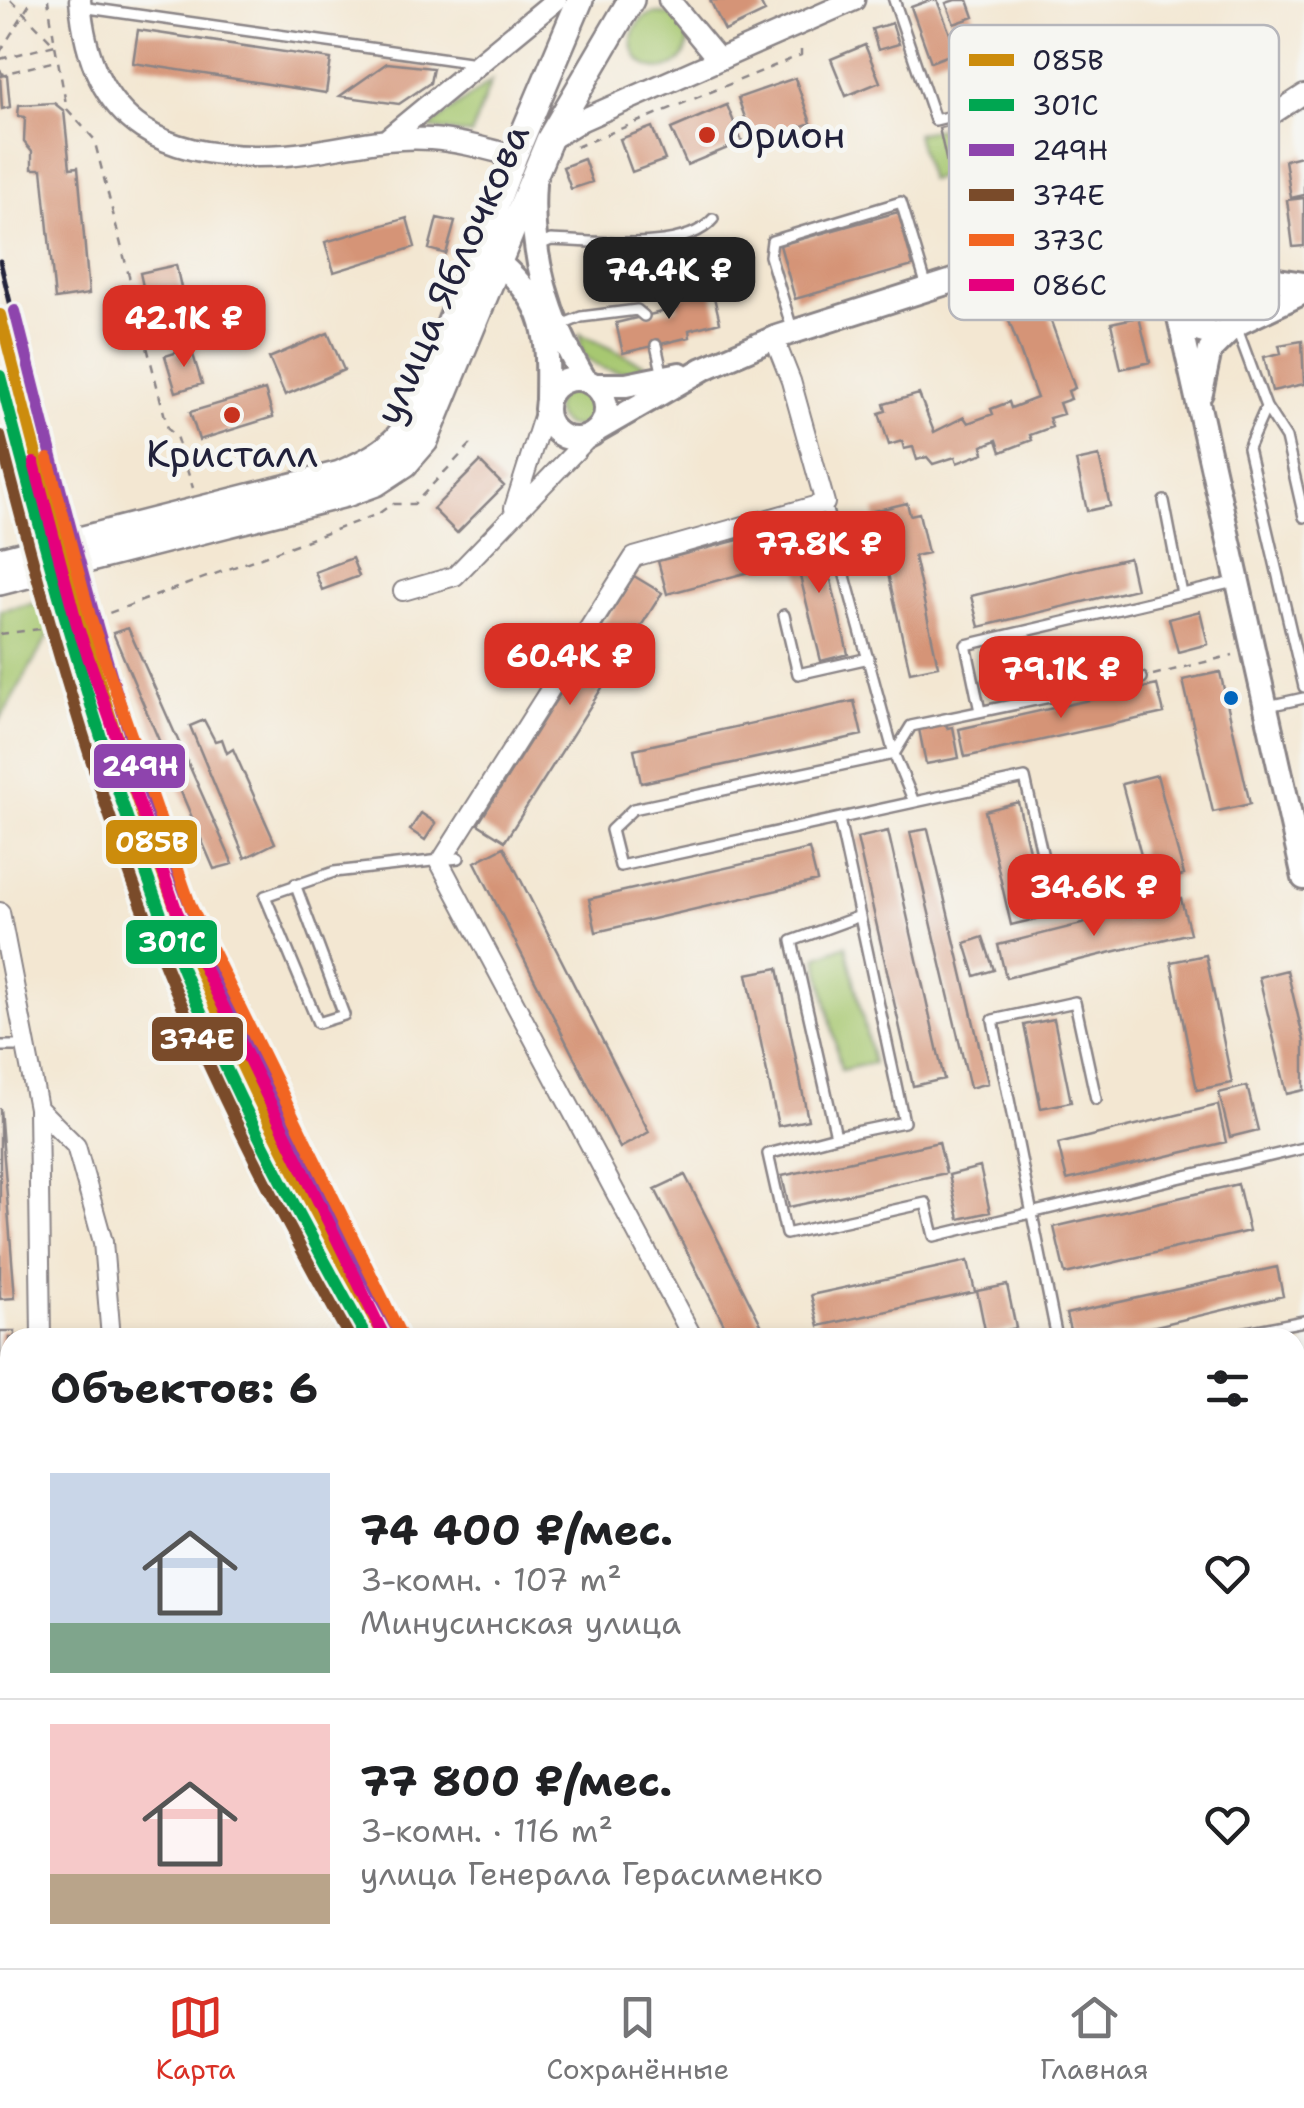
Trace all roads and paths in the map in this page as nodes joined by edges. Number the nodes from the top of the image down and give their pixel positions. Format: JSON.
{"nodes":[{"id":1,"x":10,"y":0,"type":"edge"},
{"id":2,"x":32,"y":0,"type":"edge"},
{"id":3,"x":48,"y":0,"type":"edge"},
{"id":4,"x":556,"y":0,"type":"edge"},
{"id":5,"x":580,"y":0,"type":"edge"},
{"id":6,"x":631,"y":0,"type":"edge"},
{"id":7,"x":669,"y":0,"type":"edge"},
{"id":8,"x":854,"y":0,"type":"edge"},
{"id":9,"x":894,"y":0,"type":"edge"},
{"id":10,"x":80,"y":4,"type":"edge"},
{"id":11,"x":24,"y":13,"type":"junction"},
{"id":12,"x":800,"y":33,"type":"dead end"},
{"id":13,"x":55,"y":46,"type":"junction"},
{"id":14,"x":0,"y":52,"type":"edge"},
{"id":15,"x":0,"y":58,"type":"edge"},
{"id":16,"x":718,"y":59,"type":"junction"},
{"id":17,"x":58,"y":60,"type":"junction"},
{"id":18,"x":479,"y":63,"type":"junction"},
{"id":19,"x":0,"y":69,"type":"edge"},
{"id":20,"x":1304,"y":94,"type":"edge"},
{"id":21,"x":1279,"y":113,"type":"edge"},
{"id":22,"x":949,"y":116,"type":"edge"},
{"id":23,"x":386,"y":140,"type":"junction"},
{"id":24,"x":558,"y":145,"type":"junction"},
{"id":25,"x":525,"y":163,"type":"junction"},
{"id":26,"x":713,"y":219,"type":"dead end"},
{"id":27,"x":535,"y":248,"type":"junction"},
{"id":28,"x":499,"y":263,"type":"junction"},
{"id":29,"x":1279,"y":280,"type":"edge"},
{"id":30,"x":949,"y":282,"type":"edge"},
{"id":31,"x":1304,"y":284,"type":"edge"},
{"id":32,"x":928,"y":289,"type":"junction"},
{"id":33,"x":1304,"y":292,"type":"edge"},
{"id":34,"x":487,"y":294,"type":"junction"},
{"id":35,"x":531,"y":294,"type":"junction"},
{"id":36,"x":1279,"y":304,"type":"edge"},
{"id":37,"x":644,"y":316,"type":"dead end"},
{"id":38,"x":1179,"y":320,"type":"edge"},
{"id":39,"x":1185,"y":320,"type":"edge"},
{"id":40,"x":1241,"y":320,"type":"edge"},
{"id":41,"x":1248,"y":320,"type":"edge"},
{"id":42,"x":1236,"y":326,"type":"junction"},
{"id":43,"x":556,"y":327,"type":"junction"},
{"id":44,"x":784,"y":335,"type":"junction"},
{"id":45,"x":656,"y":345,"type":"dead end"},
{"id":46,"x":702,"y":369,"type":"junction"},
{"id":47,"x":663,"y":378,"type":"junction"},
{"id":48,"x":590,"y":382,"type":"junction"},
{"id":49,"x":546,"y":403,"type":"junction"},
{"id":50,"x":1266,"y":407,"type":"junction"},
{"id":51,"x":1200,"y":412,"type":"junction"},
{"id":52,"x":596,"y":432,"type":"junction"},
{"id":53,"x":472,"y":443,"type":"dead end"},
{"id":54,"x":197,"y":498,"type":"dead end"},
{"id":55,"x":1164,"y":501,"type":"dead end"},
{"id":56,"x":825,"y":502,"type":"junction"},
{"id":57,"x":512,"y":513,"type":"junction"},
{"id":58,"x":1304,"y":517,"type":"edge"},
{"id":59,"x":106,"y":545,"type":"junction"},
{"id":60,"x":11,"y":569,"type":"edge"},
{"id":61,"x":1236,"y":581,"type":"junction"},
{"id":62,"x":403,"y":591,"type":"dead end"},
{"id":63,"x":1182,"y":594,"type":"junction"},
{"id":64,"x":784,"y":615,"type":"dead end"},
{"id":65,"x":0,"y":634,"type":"edge"},
{"id":66,"x":1236,"y":654,"type":"dead end"},
{"id":67,"x":869,"y":658,"type":"junction"},
{"id":68,"x":1142,"y":678,"type":"joint"},
{"id":69,"x":1304,"y":687,"type":"edge"},
{"id":70,"x":1304,"y":698,"type":"edge"},
{"id":71,"x":1265,"y":707,"type":"junction"},
{"id":72,"x":980,"y":711,"type":"junction"},
{"id":73,"x":894,"y":754,"type":"junction"},
{"id":74,"x":914,"y":802,"type":"junction"},
{"id":75,"x":839,"y":819,"type":"junction"},
{"id":76,"x":450,"y":861,"type":"junction"},
{"id":77,"x":1304,"y":878,"type":"edge"},
{"id":78,"x":295,"y":884,"type":"junction"},
{"id":79,"x":1050,"y":888,"type":"dead end"},
{"id":80,"x":0,"y":912,"type":"edge"},
{"id":81,"x":860,"y":916,"type":"junction"},
{"id":82,"x":0,"y":1046,"type":"edge"},
{"id":83,"x":26,"y":1046,"type":"junction"},
{"id":84,"x":1096,"y":1100,"type":"dead end"},
{"id":85,"x":38,"y":1108,"type":"junction"},
{"id":86,"x":836,"y":1136,"type":"junction"},
{"id":87,"x":1304,"y":1148,"type":"edge"},
{"id":88,"x":1034,"y":1212,"type":"junction"},
{"id":89,"x":1304,"y":1322,"type":"edge"},
{"id":90,"x":42,"y":1328,"type":"edge"},
{"id":91,"x":110,"y":1328,"type":"edge"},
{"id":92,"x":688,"y":1328,"type":"edge"},
{"id":93,"x":1055,"y":1328,"type":"edge"},
{"id":94,"x":1275,"y":1328,"type":"edge"}],
"edges":[{"from":1,"to":11,"type":"path"},
{"from":2,"to":11,"type":"path"},
{"from":3,"to":13,"type":"path"},
{"from":4,"to":18,"type":"street"},
{"from":5,"to":25,"type":"main road","name":"улица Яблочкова"},
{"from":6,"to":24,"type":"main road","name":"улица Яблочкова"},
{"from":7,"to":16,"type":"street"},
{"from":8,"to":16,"type":"street"},
{"from":9,"to":22,"type":"lane"},
{"from":10,"to":18,"type":"lane"},
{"from":10,"to":23,"type":"street"},
{"from":11,"to":13,"type":"path"},
{"from":11,"to":14,"type":"path"},
{"from":12,"to":24,"type":"path"},
{"from":13,"to":15,"type":"path"},
{"from":13,"to":17,"type":"path"},
{"from":16,"to":24,"type":"street"},
{"from":17,"to":19,"type":"path"},
{"from":17,"to":54,"type":"path"},
{"from":18,"to":23,"type":"street"},
{"from":20,"to":21,"type":"street"},
{"from":23,"to":25,"type":"street"},
{"from":24,"to":25,"type":"main road","name":"улица Яблочкова"},
{"from":25,"to":27,"type":"main road"},
{"from":25,"to":28,"type":"main road","name":"улица Яблочкова"},
{"from":25,"to":59,"type":"main road","name":"улица Яблочкова"},
{"from":26,"to":27,"type":"lane"},
{"from":27,"to":43,"type":"main road"},
{"from":28,"to":34,"type":"main road","name":"улица Яблочкова"},
{"from":28,"to":35,"type":"main road"},
{"from":29,"to":31,"type":"main road"},
{"from":30,"to":32,"type":"main road"},
{"from":32,"to":44,"type":"main road"},
{"from":32,"to":44,"type":"lane"},
{"from":33,"to":36,"type":"main road"},
{"from":34,"to":35,"type":"main road"},
{"from":34,"to":59,"type":"main road","name":"улица Яблочкова"},
{"from":35,"to":49,"type":"main road"},
{"from":37,"to":43,"type":"lane"},
{"from":38,"to":51,"type":"main road"},
{"from":39,"to":42,"type":"main road"},
{"from":40,"to":42,"type":"main road"},
{"from":41,"to":42,"type":"main road"},
{"from":42,"to":50,"type":"lane"},
{"from":42,"to":51,"type":"main road"},
{"from":43,"to":48,"type":"main road"},
{"from":44,"to":46,"type":"main road"},
{"from":44,"to":56,"type":"street"},
{"from":45,"to":47,"type":"lane"},
{"from":46,"to":47,"type":"main road"},
{"from":46,"to":52,"type":"main road"},
{"from":47,"to":48,"type":"main road"},
{"from":48,"to":49,"type":"main road"},
{"from":48,"to":52,"type":"main road"},
{"from":49,"to":52,"type":"main road"},
{"from":49,"to":57,"type":"street"},
{"from":50,"to":58,"type":"lane"},
{"from":50,"to":69,"type":"lane"},
{"from":51,"to":61,"type":"main road"},
{"from":52,"to":57,"type":"street"},
{"from":53,"to":65,"type":"path"},
{"from":55,"to":63,"type":"lane"},
{"from":56,"to":67,"type":"lane"},
{"from":56,"to":76,"type":"street"},
{"from":57,"to":62,"type":"street"},
{"from":59,"to":60,"type":"main road"},
{"from":61,"to":63,"type":"lane"},
{"from":61,"to":71,"type":"main road"},
{"from":63,"to":72,"type":"lane"},
{"from":64,"to":67,"type":"lane"},
{"from":66,"to":68,"type":"path"},
{"from":67,"to":73,"type":"lane"},
{"from":68,"to":72,"type":"lane"},
{"from":70,"to":71,"type":"lane"},
{"from":71,"to":77,"type":"main road"},
{"from":72,"to":73,"type":"lane"},
{"from":73,"to":74,"type":"lane"},
{"from":73,"to":75,"type":"lane"},
{"from":74,"to":75,"type":"lane"},
{"from":74,"to":79,"type":"lane"},
{"from":75,"to":81,"type":"lane"},
{"from":76,"to":78,"type":"lane"},
{"from":76,"to":92,"type":"street"},
{"from":78,"to":78,"type":"lane"},
{"from":80,"to":83,"type":"street"},
{"from":81,"to":86,"type":"lane"},
{"from":81,"to":86,"type":"lane"},
{"from":82,"to":83,"type":"lane"},
{"from":83,"to":85,"type":"street"},
{"from":84,"to":88,"type":"lane"},
{"from":85,"to":90,"type":"street"},
{"from":85,"to":91,"type":"street"},
{"from":86,"to":88,"type":"lane"},
{"from":87,"to":88,"type":"lane"},
{"from":88,"to":93,"type":"lane"},
{"from":89,"to":94,"type":"lane"}]}
